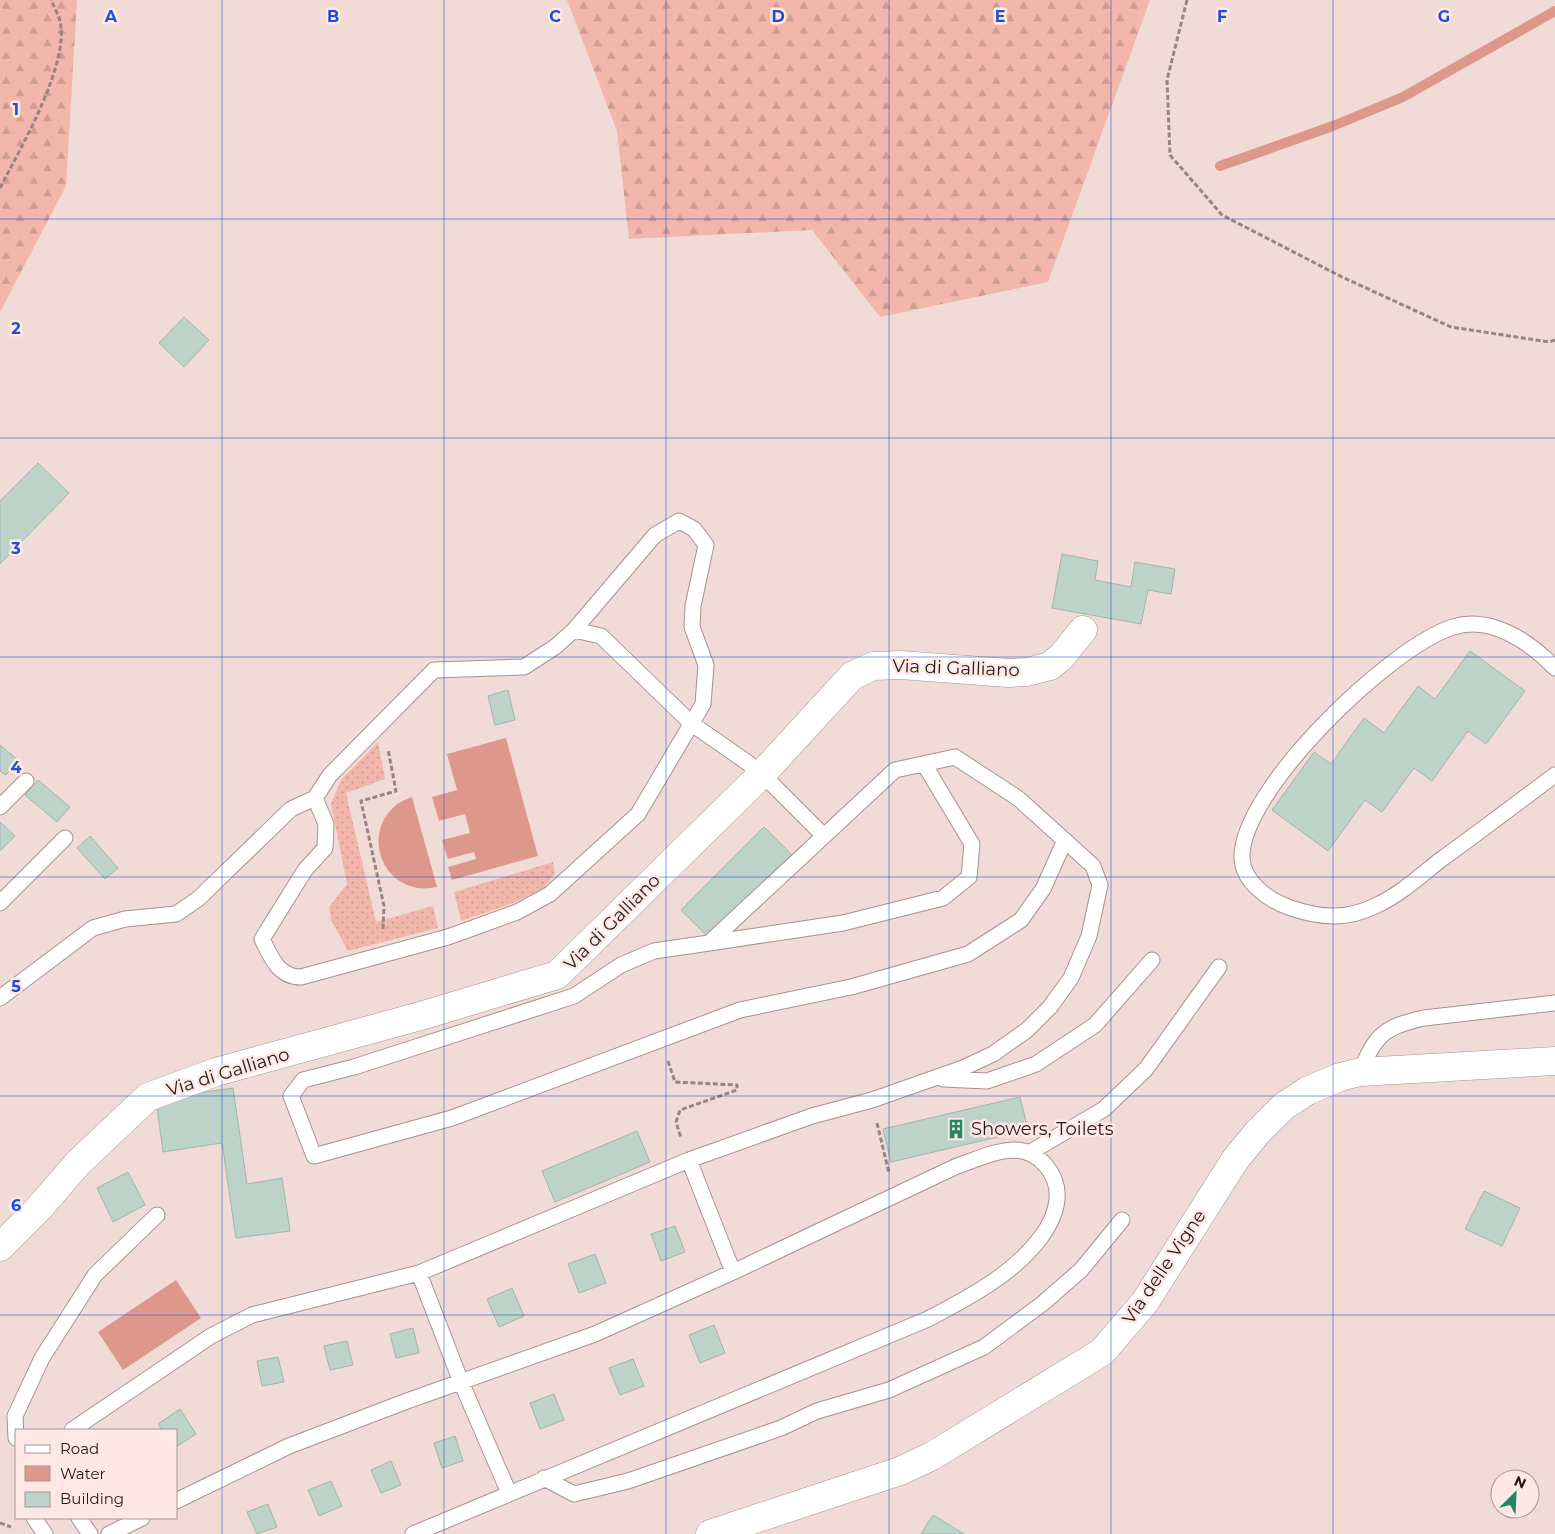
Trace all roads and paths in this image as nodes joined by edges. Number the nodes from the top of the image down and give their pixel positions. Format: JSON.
{"nodes":[{"id":1,"x":51,"y":0,"type":"edge"},
{"id":2,"x":1187,"y":0,"type":"edge"},
{"id":3,"x":0,"y":188,"type":"edge"},
{"id":4,"x":1555,"y":340,"type":"edge"},
{"id":5,"x":574,"y":630,"type":"junction"},
{"id":6,"x":1083,"y":630,"type":"dead end"},
{"id":7,"x":1555,"y":668,"type":"edge"},
{"id":8,"x":692,"y":724,"type":"junction"},
{"id":9,"x":388,"y":746,"type":"dead end"},
{"id":10,"x":924,"y":764,"type":"junction"},
{"id":11,"x":761,"y":775,"type":"junction"},
{"id":12,"x":1555,"y":775,"type":"edge"},
{"id":13,"x":26,"y":781,"type":"dead end"},
{"id":14,"x":315,"y":798,"type":"junction"},
{"id":15,"x":0,"y":807,"type":"edge"},
{"id":16,"x":824,"y":836,"type":"junction"},
{"id":17,"x":65,"y":838,"type":"dead end"},
{"id":18,"x":1065,"y":840,"type":"junction"},
{"id":19,"x":0,"y":902,"type":"edge"},
{"id":20,"x":708,"y":943,"type":"junction"},
{"id":21,"x":384,"y":955,"type":"junction"},
{"id":22,"x":1152,"y":960,"type":"dead end"},
{"id":23,"x":1219,"y":967,"type":"dead end"},
{"id":24,"x":0,"y":998,"type":"edge"},
{"id":25,"x":1555,"y":1003,"type":"edge"},
{"id":26,"x":660,"y":1038,"type":"junction"},
{"id":27,"x":1555,"y":1061,"type":"edge"},
{"id":28,"x":1360,"y":1072,"type":"junction"},
{"id":29,"x":936,"y":1079,"type":"junction"},
{"id":30,"x":880,"y":1132,"type":"dead end"},
{"id":31,"x":1029,"y":1152,"type":"junction"},
{"id":32,"x":689,"y":1160,"type":"junction"},
{"id":33,"x":894,"y":1195,"type":"junction"},
{"id":34,"x":157,"y":1215,"type":"dead end"},
{"id":35,"x":1122,"y":1220,"type":"dead end"},
{"id":36,"x":0,"y":1247,"type":"edge"},
{"id":37,"x":733,"y":1272,"type":"junction"},
{"id":38,"x":419,"y":1273,"type":"junction"},
{"id":39,"x":461,"y":1382,"type":"junction"},
{"id":40,"x":16,"y":1429,"type":"edge"},
{"id":41,"x":73,"y":1429,"type":"edge"},
{"id":42,"x":544,"y":1478,"type":"junction"},
{"id":43,"x":508,"y":1493,"type":"junction"},
{"id":44,"x":178,"y":1500,"type":"edge"},
{"id":45,"x":35,"y":1519,"type":"edge"},
{"id":46,"x":80,"y":1519,"type":"edge"},
{"id":47,"x":140,"y":1519,"type":"edge"},
{"id":48,"x":45,"y":1534,"type":"edge"},
{"id":49,"x":90,"y":1534,"type":"edge"},
{"id":50,"x":109,"y":1534,"type":"edge"},
{"id":51,"x":413,"y":1534,"type":"edge"},
{"id":52,"x":710,"y":1534,"type":"edge"}],
"edges":[{"from":1,"to":3,"type":"path"},
{"from":2,"to":4,"type":"path"},
{"from":5,"to":8,"type":"lane"},
{"from":5,"to":8,"type":"lane"},
{"from":5,"to":14,"type":"lane"},
{"from":6,"to":11,"type":"street","name":"Via di Galliano"},
{"from":7,"to":12,"type":"lane"},
{"from":8,"to":11,"type":"lane"},
{"from":8,"to":21,"type":"lane"},
{"from":9,"to":21,"type":"path"},
{"from":10,"to":16,"type":"lane"},
{"from":10,"to":18,"type":"lane"},
{"from":10,"to":20,"type":"lane"},
{"from":11,"to":16,"type":"lane"},
{"from":11,"to":36,"type":"street","name":"Via di Galliano"},
{"from":13,"to":15,"type":"lane"},
{"from":14,"to":21,"type":"lane"},
{"from":14,"to":24,"type":"lane"},
{"from":16,"to":20,"type":"lane"},
{"from":17,"to":19,"type":"lane"},
{"from":18,"to":26,"type":"lane"},
{"from":18,"to":29,"type":"lane"},
{"from":20,"to":26,"type":"lane"},
{"from":22,"to":29,"type":"lane"},
{"from":23,"to":31,"type":"lane"},
{"from":25,"to":28,"type":"lane"},
{"from":26,"to":32,"type":"path"},
{"from":27,"to":28,"type":"street","name":"Via delle Vigne"},
{"from":28,"to":52,"type":"street","name":"Via delle Vigne"},
{"from":29,"to":32,"type":"lane"},
{"from":30,"to":33,"type":"path"},
{"from":31,"to":33,"type":"lane"},
{"from":31,"to":42,"type":"lane"},
{"from":32,"to":37,"type":"lane"},
{"from":32,"to":38,"type":"lane"},
{"from":33,"to":37,"type":"lane"},
{"from":34,"to":40,"type":"lane"},
{"from":35,"to":42,"type":"lane"},
{"from":37,"to":39,"type":"lane"},
{"from":38,"to":39,"type":"lane"},
{"from":38,"to":41,"type":"lane"},
{"from":39,"to":43,"type":"lane"},
{"from":39,"to":44,"type":"lane"},
{"from":42,"to":43,"type":"lane"},
{"from":43,"to":51,"type":"lane"},
{"from":45,"to":48,"type":"lane"},
{"from":46,"to":49,"type":"lane"},
{"from":47,"to":50,"type":"lane"}]}
